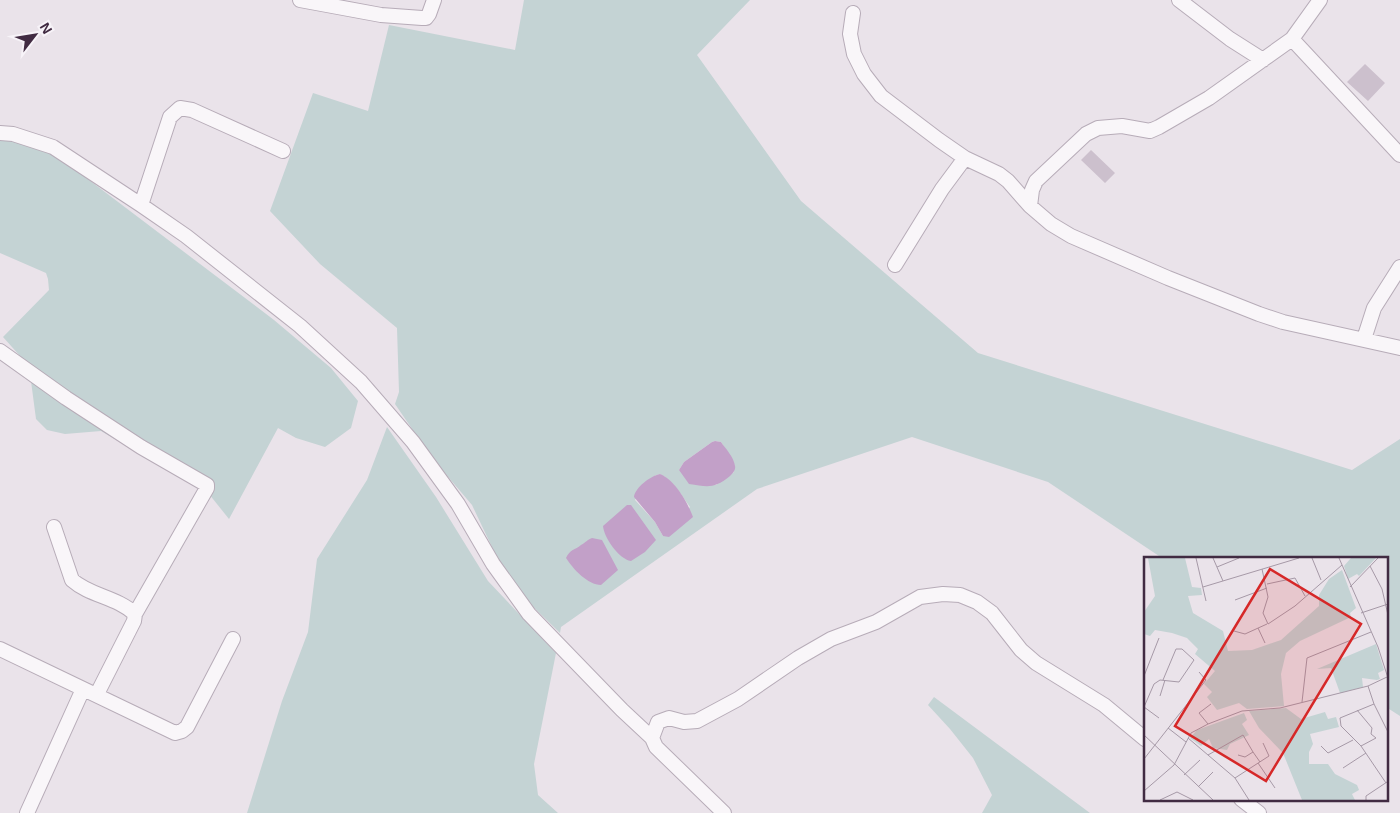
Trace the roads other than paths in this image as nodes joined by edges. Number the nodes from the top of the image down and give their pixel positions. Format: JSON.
{"nodes":[{"id":1,"x":300,"y":0,"type":"edge"},
{"id":2,"x":434,"y":0,"type":"edge"},
{"id":3,"x":1179,"y":0,"type":"edge"},
{"id":4,"x":1320,"y":0,"type":"edge"},
{"id":5,"x":853,"y":13,"type":"dead end"},
{"id":6,"x":1292,"y":39,"type":"junction"},
{"id":7,"x":1263,"y":60,"type":"junction"},
{"id":8,"x":0,"y":133,"type":"edge"},
{"id":9,"x":283,"y":151,"type":"dead end"},
{"id":10,"x":1400,"y":155,"type":"edge"},
{"id":11,"x":965,"y":158,"type":"junction"},
{"id":12,"x":141,"y":205,"type":"junction"},
{"id":13,"x":1030,"y":206,"type":"junction"},
{"id":14,"x":895,"y":265,"type":"dead end"},
{"id":15,"x":1400,"y":267,"type":"edge"},
{"id":16,"x":1364,"y":339,"type":"junction"},
{"id":17,"x":1400,"y":348,"type":"edge"},
{"id":18,"x":0,"y":351,"type":"edge"},
{"id":19,"x":54,"y":527,"type":"dead end"},
{"id":20,"x":135,"y":614,"type":"junction"},
{"id":21,"x":233,"y":639,"type":"dead end"},
{"id":22,"x":0,"y":649,"type":"edge"},
{"id":23,"x":84,"y":690,"type":"junction"},
{"id":24,"x":97,"y":694,"type":"junction"},
{"id":25,"x":652,"y":738,"type":"junction"},
{"id":26,"x":1144,"y":738,"type":"edge"},
{"id":27,"x":1242,"y":800,"type":"edge"},
{"id":28,"x":27,"y":813,"type":"edge"},
{"id":29,"x":724,"y":813,"type":"edge"},
{"id":30,"x":1259,"y":813,"type":"edge"}],
"edges":[{"from":1,"to":2,"type":"street"},
{"from":3,"to":7,"type":"street"},
{"from":4,"to":6,"type":"street"},
{"from":5,"to":11,"type":"street"},
{"from":6,"to":7,"type":"street"},
{"from":6,"to":10,"type":"street"},
{"from":7,"to":13,"type":"street"},
{"from":8,"to":12,"type":"street"},
{"from":9,"to":12,"type":"street"},
{"from":11,"to":13,"type":"street"},
{"from":11,"to":14,"type":"street"},
{"from":12,"to":25,"type":"street"},
{"from":13,"to":16,"type":"street"},
{"from":15,"to":16,"type":"street"},
{"from":16,"to":17,"type":"street"},
{"from":18,"to":20,"type":"street"},
{"from":19,"to":20,"type":"street"},
{"from":20,"to":24,"type":"street"},
{"from":21,"to":24,"type":"street"},
{"from":22,"to":23,"type":"street"},
{"from":23,"to":24,"type":"street"},
{"from":23,"to":28,"type":"street"},
{"from":25,"to":26,"type":"street"},
{"from":25,"to":29,"type":"street"},
{"from":27,"to":30,"type":"street"}]}
